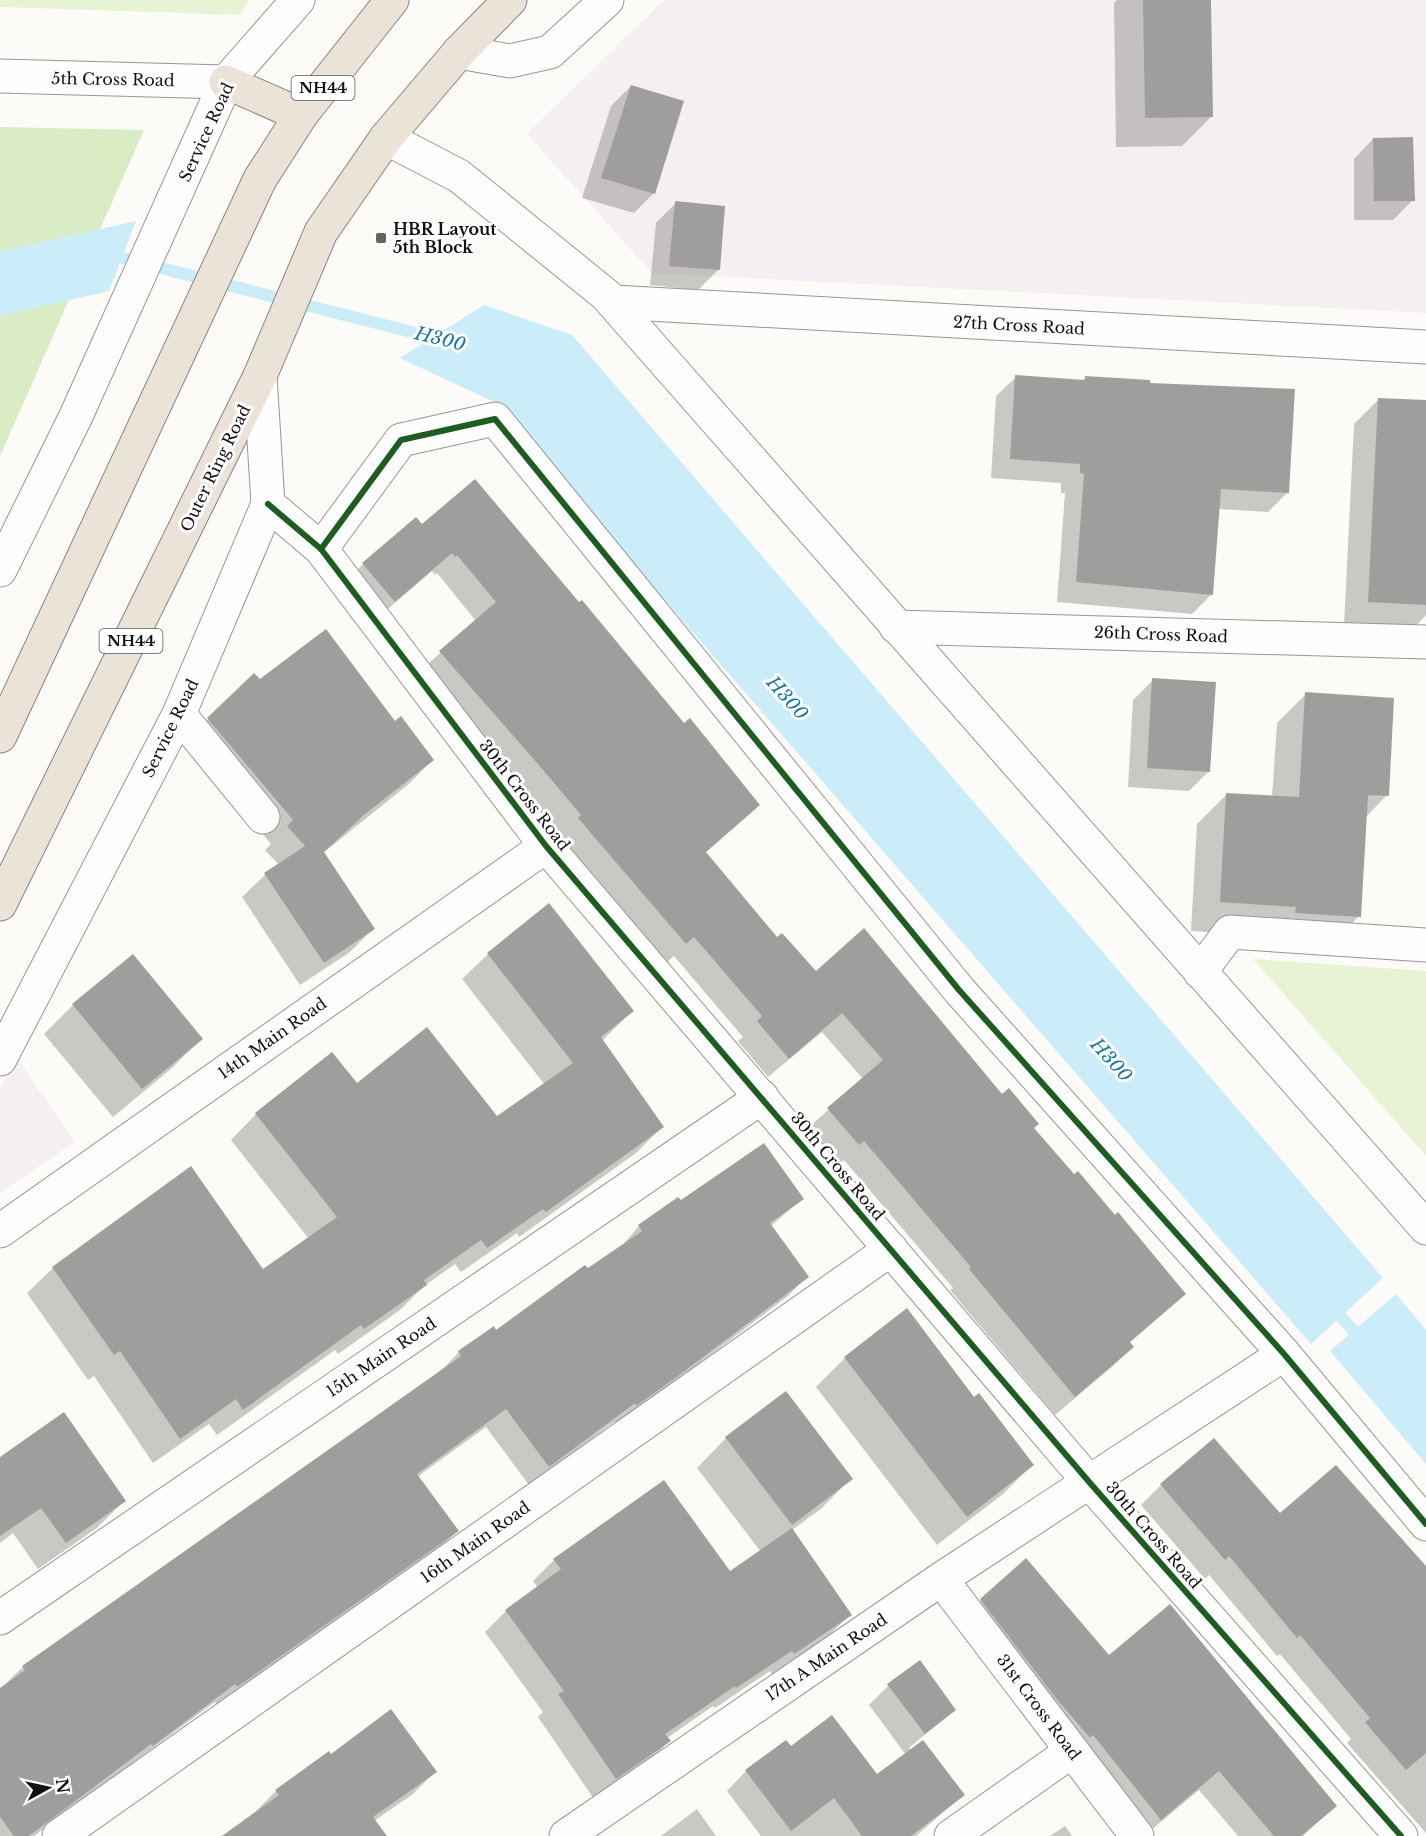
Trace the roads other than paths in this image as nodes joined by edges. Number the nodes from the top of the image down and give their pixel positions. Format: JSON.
{"nodes":[{"id":1,"x":298,"y":0,"type":"edge"},
{"id":2,"x":392,"y":0,"type":"edge"},
{"id":3,"x":510,"y":0,"type":"edge"},
{"id":4,"x":607,"y":0,"type":"edge"},
{"id":5,"x":459,"y":52,"type":"junction"},
{"id":6,"x":0,"y":76,"type":"edge"},
{"id":7,"x":226,"y":82,"type":"junction"},
{"id":8,"x":301,"y":115,"type":"junction"},
{"id":9,"x":386,"y":138,"type":"junction"},
{"id":10,"x":613,"y":302,"type":"junction"},
{"id":11,"x":1426,"y":347,"type":"edge"},
{"id":12,"x":260,"y":376,"type":"junction"},
{"id":13,"x":268,"y":504,"type":"junction"},
{"id":14,"x":321,"y":549,"type":"junction"},
{"id":15,"x":0,"y":570,"type":"edge"},
{"id":16,"x":896,"y":627,"type":"junction"},
{"id":17,"x":1426,"y":642,"type":"edge"},
{"id":18,"x":179,"y":714,"type":"junction"},
{"id":19,"x":0,"y":736,"type":"edge"},
{"id":20,"x":263,"y":817,"type":"dead end"},
{"id":21,"x":546,"y":846,"type":"junction"},
{"id":22,"x":0,"y":904,"type":"edge"},
{"id":23,"x":1426,"y":945,"type":"edge"},
{"id":24,"x":1200,"y":972,"type":"junction"},
{"id":25,"x":0,"y":1059,"type":"edge"},
{"id":26,"x":762,"y":1097,"type":"junction"},
{"id":27,"x":1426,"y":1227,"type":"edge"},
{"id":28,"x":0,"y":1231,"type":"edge"},
{"id":29,"x":891,"y":1249,"type":"junction"},
{"id":30,"x":1284,"y":1354,"type":"junction"},
{"id":31,"x":1090,"y":1483,"type":"junction"},
{"id":32,"x":1426,"y":1524,"type":"edge"},
{"id":33,"x":941,"y":1579,"type":"junction"},
{"id":34,"x":0,"y":1617,"type":"edge"},
{"id":35,"x":1072,"y":1751,"type":"junction"},
{"id":36,"x":59,"y":1836,"type":"edge"},
{"id":37,"x":566,"y":1836,"type":"edge"},
{"id":38,"x":951,"y":1836,"type":"edge"},
{"id":39,"x":1137,"y":1836,"type":"edge"},
{"id":40,"x":1401,"y":1836,"type":"edge"}],
"edges":[{"from":1,"to":7,"type":"street","name":"Service Road"},
{"from":2,"to":8,"type":"highway","number":"NH44"},
{"from":3,"to":5,"type":"highway","number":"NH44"},
{"from":4,"to":5,"type":"street"},
{"from":5,"to":9,"type":"highway","name":"Outer Ring Road","number":"NH44"},
{"from":6,"to":7,"type":"street","name":"5th Cross Road"},
{"from":7,"to":8,"type":"highway"},
{"from":7,"to":15,"type":"street","name":"Service Road"},
{"from":8,"to":19,"type":"highway","number":"NH44"},
{"from":9,"to":10,"type":"street"},
{"from":9,"to":12,"type":"highway","name":"Outer Ring Road","number":"NH44"},
{"from":10,"to":11,"type":"street","name":"27th Cross Road"},
{"from":10,"to":16,"type":"street"},
{"from":12,"to":13,"type":"street","name":"Service Road"},
{"from":12,"to":22,"type":"highway","name":"Outer Ring Road","number":"NH44"},
{"from":13,"to":14,"type":"street","name":"30th Cross Road"},
{"from":13,"to":18,"type":"street","name":"Service Road"},
{"from":14,"to":21,"type":"street","name":"30th Cross Road"},
{"from":14,"to":30,"type":"street"},
{"from":16,"to":17,"type":"street","name":"26th Cross Road"},
{"from":16,"to":24,"type":"street"},
{"from":18,"to":20,"type":"street"},
{"from":18,"to":25,"type":"street","name":"Service Road"},
{"from":21,"to":26,"type":"street","name":"30th Cross Road"},
{"from":21,"to":28,"type":"street","name":"14th Main Road"},
{"from":23,"to":24,"type":"street"},
{"from":24,"to":27,"type":"street"},
{"from":26,"to":29,"type":"street","name":"30th Cross Road"},
{"from":26,"to":34,"type":"street","name":"15th Main Road"},
{"from":29,"to":31,"type":"street","name":"30th Cross Road"},
{"from":29,"to":36,"type":"street","name":"16th Main Road"},
{"from":30,"to":31,"type":"street","name":"17th A Main Road"},
{"from":30,"to":32,"type":"street"},
{"from":31,"to":33,"type":"street","name":"17th A Main Road"},
{"from":31,"to":40,"type":"street","name":"30th Cross Road"},
{"from":33,"to":35,"type":"street","name":"31st Cross Road"},
{"from":33,"to":37,"type":"street","name":"17th A Main Road"},
{"from":35,"to":38,"type":"street"},
{"from":35,"to":39,"type":"street","name":"31st Cross Road"}]}
